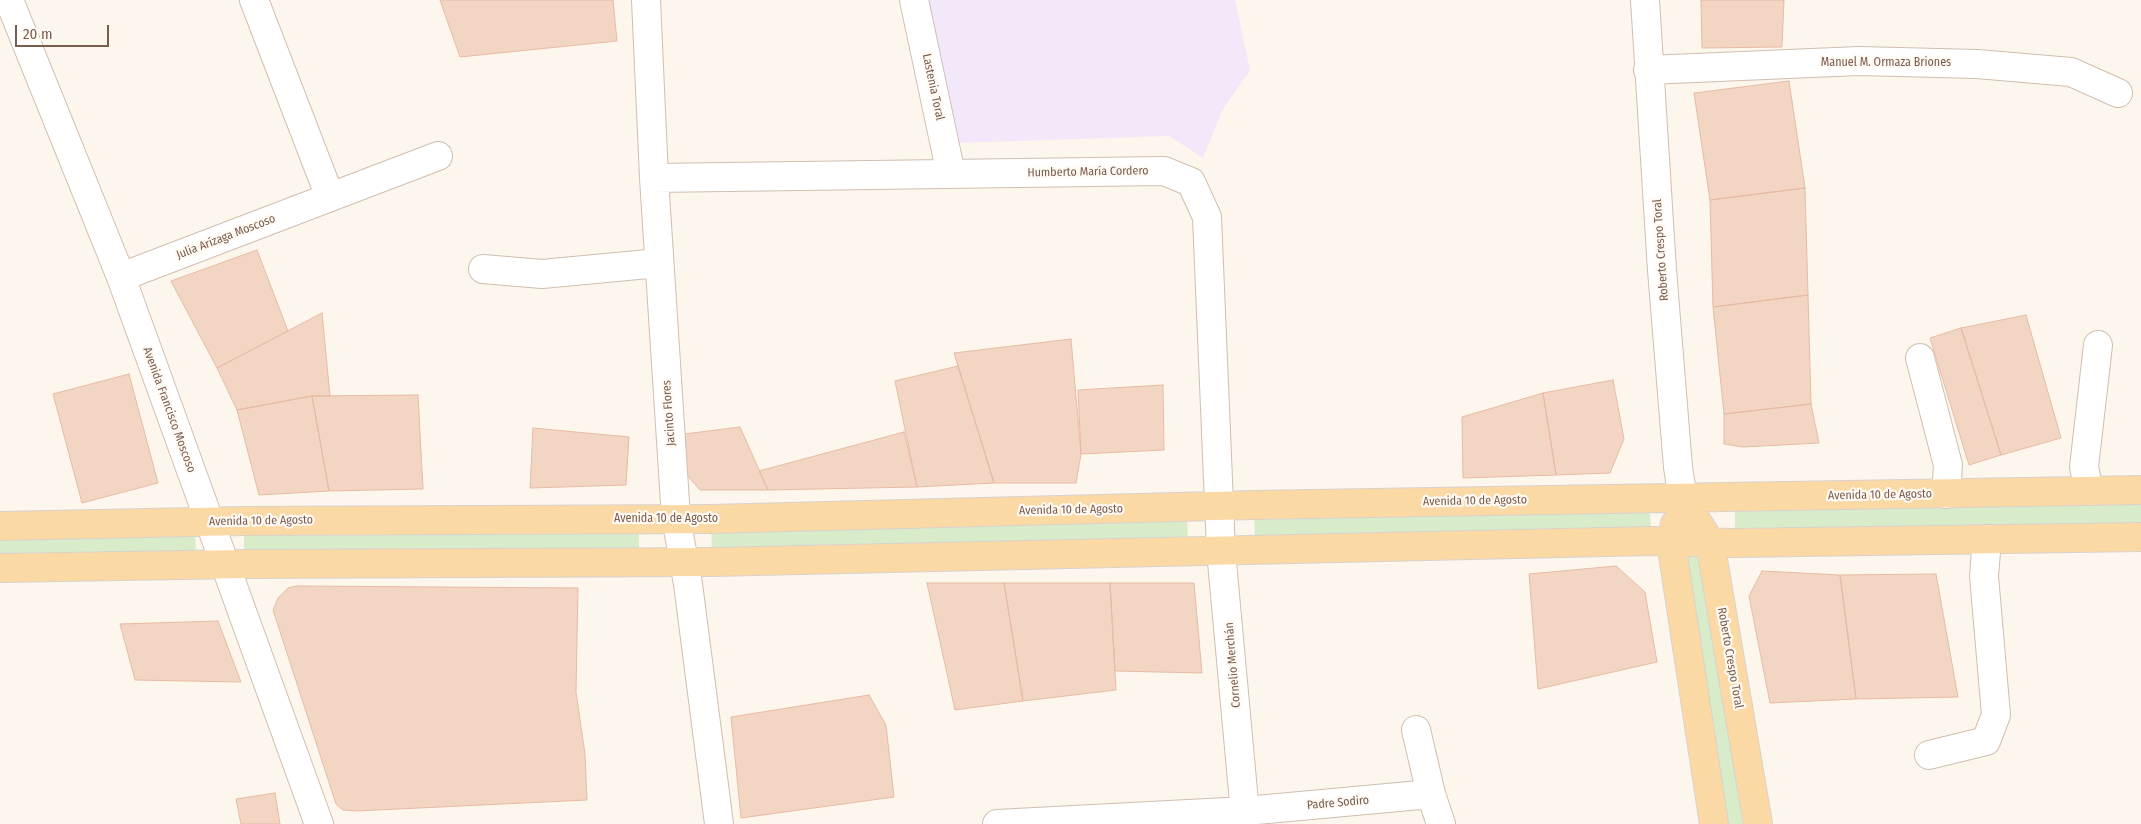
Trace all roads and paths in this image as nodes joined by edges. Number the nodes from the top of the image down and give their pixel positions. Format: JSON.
{"nodes":[{"id":1,"x":9,"y":0,"type":"edge"},
{"id":2,"x":254,"y":0,"type":"edge"},
{"id":3,"x":646,"y":0,"type":"edge"},
{"id":4,"x":914,"y":0,"type":"edge"},
{"id":5,"x":1645,"y":0,"type":"edge"},
{"id":6,"x":1648,"y":70,"type":"junction"},
{"id":7,"x":2118,"y":93,"type":"dead end"},
{"id":8,"x":438,"y":156,"type":"dead end"},
{"id":9,"x":952,"y":174,"type":"junction"},
{"id":10,"x":654,"y":178,"type":"junction"},
{"id":11,"x":330,"y":197,"type":"junction"},
{"id":12,"x":659,"y":263,"type":"junction"},
{"id":13,"x":483,"y":269,"type":"dead end"},
{"id":14,"x":121,"y":277,"type":"junction"},
{"id":15,"x":2098,"y":345,"type":"dead end"},
{"id":16,"x":1920,"y":358,"type":"dead end"},
{"id":17,"x":2141,"y":490,"type":"edge"},
{"id":18,"x":2089,"y":491,"type":"junction"},
{"id":19,"x":1946,"y":494,"type":"junction"},
{"id":20,"x":1682,"y":499,"type":"junction"},
{"id":21,"x":1218,"y":507,"type":"junction"},
{"id":22,"x":676,"y":518,"type":"junction"},
{"id":23,"x":210,"y":522,"type":"junction"},
{"id":24,"x":0,"y":526,"type":"edge"},
{"id":25,"x":2141,"y":537,"type":"edge"},
{"id":26,"x":1987,"y":539,"type":"junction"},
{"id":27,"x":1671,"y":542,"type":"junction"},
{"id":28,"x":1710,"y":542,"type":"junction"},
{"id":29,"x":1221,"y":551,"type":"junction"},
{"id":30,"x":685,"y":562,"type":"junction"},
{"id":31,"x":224,"y":564,"type":"junction"},
{"id":32,"x":0,"y":568,"type":"edge"},
{"id":33,"x":1416,"y":730,"type":"dead end"},
{"id":34,"x":1929,"y":755,"type":"dead end"},
{"id":35,"x":1431,"y":794,"type":"junction"},
{"id":36,"x":1246,"y":818,"type":"edge"},
{"id":37,"x":319,"y":824,"type":"edge"},
{"id":38,"x":719,"y":824,"type":"edge"},
{"id":39,"x":997,"y":824,"type":"edge"},
{"id":40,"x":1441,"y":824,"type":"edge"},
{"id":41,"x":1714,"y":824,"type":"edge"},
{"id":42,"x":1758,"y":824,"type":"edge"}],
"edges":[{"from":1,"to":14,"type":"street","name":"Avenida Francisco Moscoso"},
{"from":2,"to":11,"type":"street"},
{"from":3,"to":10,"type":"street","name":"Jacinto Flores"},
{"from":4,"to":9,"type":"street","name":"Lastenia Toral"},
{"from":5,"to":6,"type":"street","name":"Roberto Crespo Toral"},
{"from":6,"to":7,"type":"street","name":"Manuel M. Ormaza Briones"},
{"from":6,"to":20,"type":"street","name":"Roberto Crespo Toral"},
{"from":8,"to":11,"type":"street","name":"Julia Arízaga Moscoso"},
{"from":9,"to":10,"type":"street","name":"Humberto María Cordero"},
{"from":9,"to":21,"type":"street","name":"Humberto María Cordero"},
{"from":10,"to":12,"type":"street","name":"Jacinto Flores"},
{"from":11,"to":14,"type":"street","name":"Julia Arízaga Moscoso"},
{"from":12,"to":13,"type":"street"},
{"from":12,"to":22,"type":"street","name":"Jacinto Flores"},
{"from":14,"to":23,"type":"street","name":"Avenida Francisco Moscoso"},
{"from":15,"to":18,"type":"street"},
{"from":16,"to":19,"type":"street"},
{"from":17,"to":18,"type":"main road","name":"Avenida 10 de Agosto"},
{"from":18,"to":19,"type":"main road","name":"Avenida 10 de Agosto"},
{"from":19,"to":20,"type":"main road","name":"Avenida 10 de Agosto"},
{"from":20,"to":21,"type":"main road","name":"Avenida 10 de Agosto"},
{"from":20,"to":27,"type":"main road","name":"Roberto Crespo Toral"},
{"from":20,"to":28,"type":"main road","name":"Roberto Crespo Toral"},
{"from":21,"to":22,"type":"main road","name":"Avenida 10 de Agosto"},
{"from":21,"to":29,"type":"street","name":"Cornelio Merchán"},
{"from":22,"to":23,"type":"main road","name":"Avenida 10 de Agosto"},
{"from":22,"to":30,"type":"street","name":"Jacinto Flores"},
{"from":23,"to":24,"type":"main road","name":"Avenida 10 de Agosto"},
{"from":23,"to":31,"type":"street","name":"Avenida Francisco Moscoso"},
{"from":25,"to":26,"type":"main road"},
{"from":26,"to":28,"type":"main road"},
{"from":26,"to":34,"type":"street"},
{"from":27,"to":28,"type":"main road"},
{"from":27,"to":29,"type":"main road"},
{"from":27,"to":41,"type":"main road","name":"Roberto Crespo Toral"},
{"from":28,"to":42,"type":"main road","name":"Roberto Crespo Toral"},
{"from":29,"to":30,"type":"main road"},
{"from":29,"to":36,"type":"street","name":"Cornelio Merchán"},
{"from":30,"to":31,"type":"main road"},
{"from":30,"to":38,"type":"street","name":"Jacinto Flores"},
{"from":31,"to":32,"type":"main road"},
{"from":31,"to":37,"type":"street","name":"Avenida Francisco Moscoso"},
{"from":33,"to":35,"type":"street"},
{"from":35,"to":36,"type":"street","name":"Padre Sodiro"},
{"from":35,"to":40,"type":"street"},
{"from":36,"to":39,"type":"street","name":"Padre Sodiro"}]}
